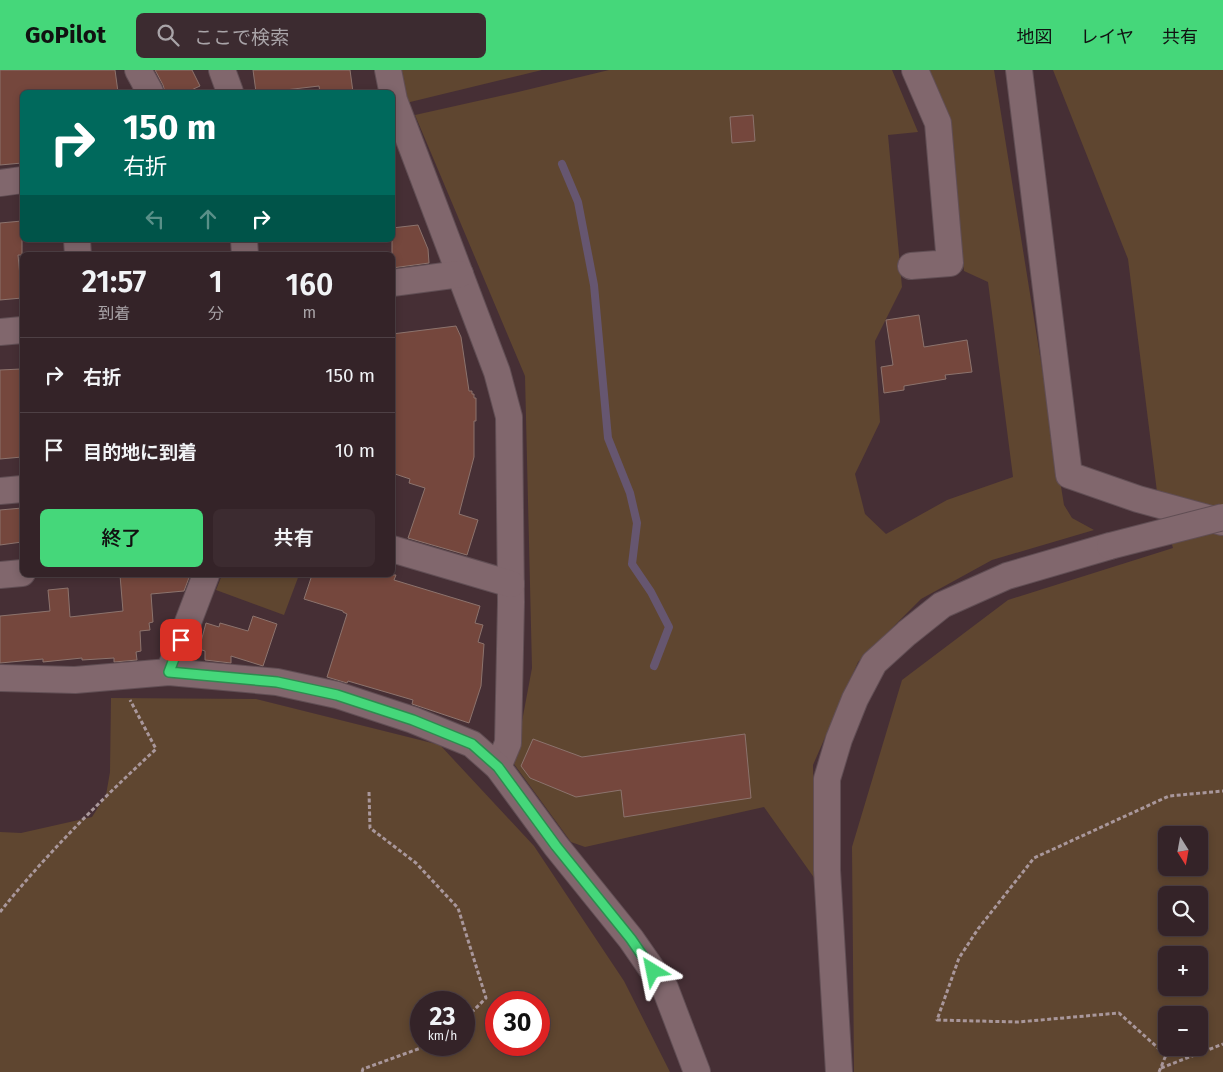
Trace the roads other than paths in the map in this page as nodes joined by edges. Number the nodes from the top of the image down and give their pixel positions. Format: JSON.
{"nodes":[{"id":1,"x":138,"y":70,"type":"edge"},
{"id":2,"x":222,"y":70,"type":"edge"},
{"id":3,"x":388,"y":70,"type":"edge"},
{"id":4,"x":915,"y":70,"type":"edge"},
{"id":5,"x":1019,"y":70,"type":"edge"},
{"id":6,"x":149,"y":90,"type":"edge"},
{"id":7,"x":229,"y":90,"type":"edge"},
{"id":8,"x":392,"y":90,"type":"edge"},
{"id":9,"x":395,"y":103,"type":"edge"},
{"id":10,"x":20,"y":180,"type":"edge"},
{"id":11,"x":0,"y":183,"type":"edge"},
{"id":12,"x":911,"y":266,"type":"dead end"},
{"id":13,"x":460,"y":274,"type":"junction"},
{"id":14,"x":395,"y":283,"type":"edge"},
{"id":15,"x":20,"y":330,"type":"edge"},
{"id":16,"x":0,"y":332,"type":"edge"},
{"id":17,"x":20,"y":489,"type":"edge"},
{"id":18,"x":0,"y":491,"type":"edge"},
{"id":19,"x":1223,"y":517,"type":"edge"},
{"id":20,"x":1223,"y":522,"type":"edge"},
{"id":21,"x":395,"y":550,"type":"edge"},
{"id":22,"x":20,"y":573,"type":"edge"},
{"id":23,"x":0,"y":575,"type":"edge"},
{"id":24,"x":205,"y":577,"type":"edge"},
{"id":25,"x":510,"y":584,"type":"junction"},
{"id":26,"x":169,"y":672,"type":"junction"},
{"id":27,"x":0,"y":678,"type":"edge"},
{"id":28,"x":498,"y":767,"type":"junction"},
{"id":29,"x":697,"y":1072,"type":"edge"},
{"id":30,"x":839,"y":1072,"type":"edge"}],
"edges":[{"from":1,"to":6,"type":"street"},
{"from":2,"to":7,"type":"street"},
{"from":3,"to":8,"type":"street"},
{"from":4,"to":12,"type":"street"},
{"from":5,"to":20,"type":"street"},
{"from":9,"to":13,"type":"street"},
{"from":10,"to":11,"type":"street"},
{"from":13,"to":14,"type":"street"},
{"from":13,"to":25,"type":"street"},
{"from":15,"to":16,"type":"street"},
{"from":17,"to":18,"type":"street"},
{"from":19,"to":30,"type":"street","bridge":true},
{"from":21,"to":25,"type":"street"},
{"from":22,"to":23,"type":"street"},
{"from":24,"to":26,"type":"street"},
{"from":25,"to":28,"type":"street"},
{"from":26,"to":27,"type":"street"},
{"from":26,"to":28,"type":"street"},
{"from":28,"to":29,"type":"street"}]}
